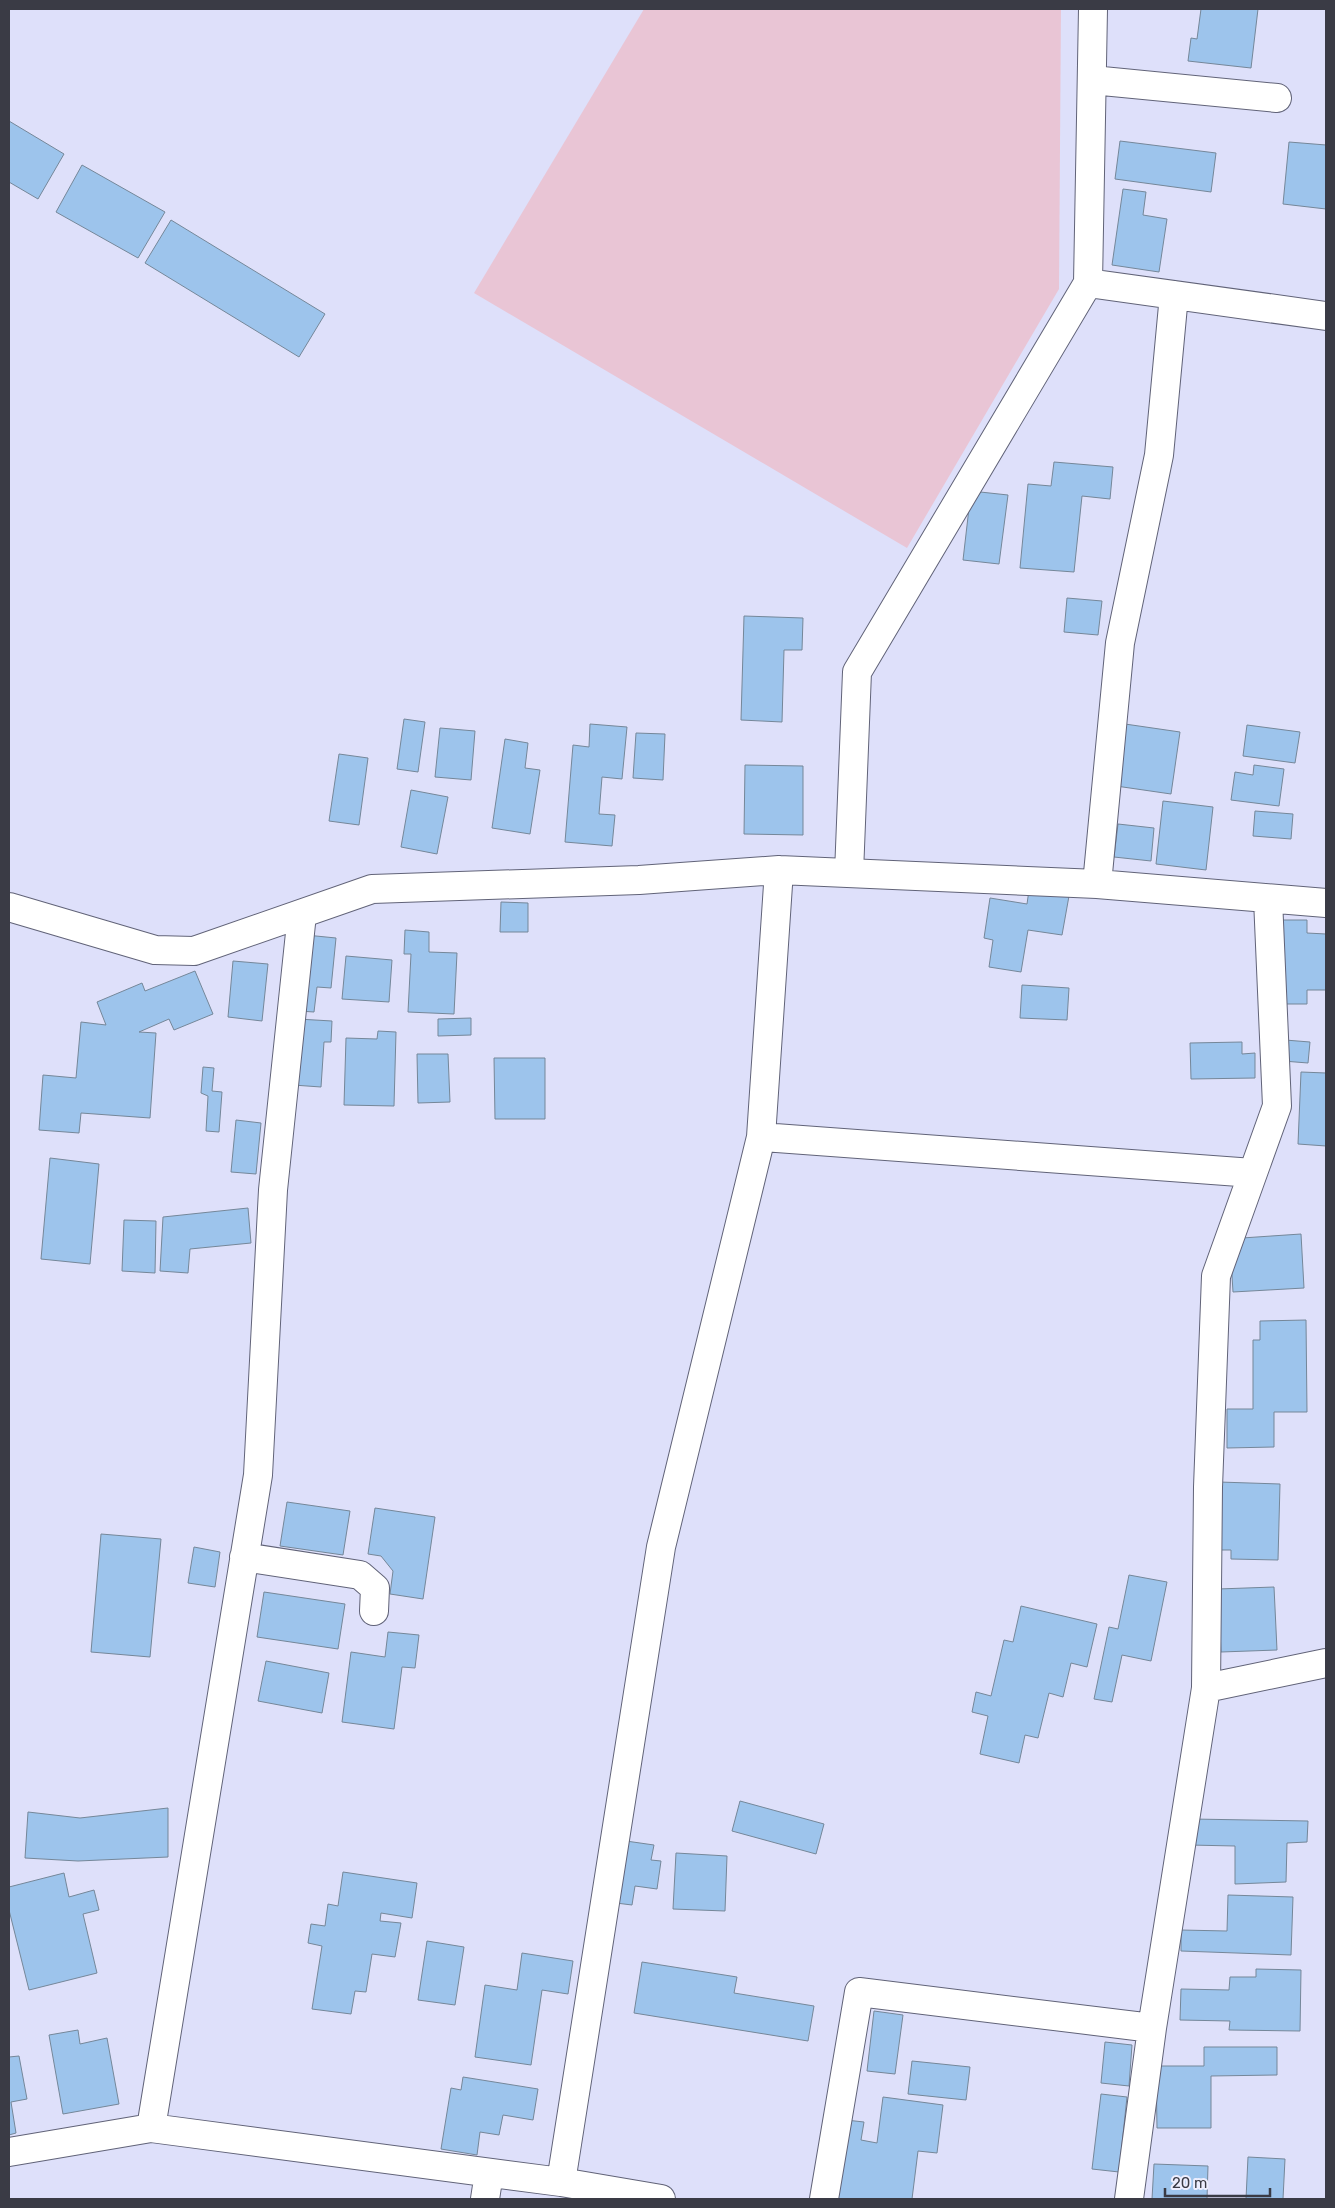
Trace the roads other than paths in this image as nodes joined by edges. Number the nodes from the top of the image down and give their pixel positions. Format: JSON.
{"nodes":[{"id":1,"x":1093,"y":9,"type":"edge"},
{"id":2,"x":1092,"y":80,"type":"junction"},
{"id":3,"x":1277,"y":98,"type":"dead end"},
{"id":4,"x":1088,"y":283,"type":"junction"},
{"id":5,"x":1174,"y":295,"type":"junction"},
{"id":6,"x":1326,"y":316,"type":"edge"},
{"id":7,"x":779,"y":870,"type":"junction"},
{"id":8,"x":849,"y":873,"type":"junction"},
{"id":9,"x":1097,"y":884,"type":"junction"},
{"id":10,"x":1268,"y":898,"type":"junction"},
{"id":11,"x":1326,"y":903,"type":"edge"},
{"id":12,"x":9,"y":907,"type":"edge"},
{"id":13,"x":302,"y":914,"type":"junction"},
{"id":14,"x":761,"y":1137,"type":"junction"},
{"id":15,"x":1253,"y":1173,"type":"junction"},
{"id":16,"x":244,"y":1557,"type":"junction"},
{"id":17,"x":374,"y":1611,"type":"dead end"},
{"id":18,"x":1326,"y":1663,"type":"edge"},
{"id":19,"x":1206,"y":1688,"type":"junction"},
{"id":20,"x":1152,"y":2028,"type":"junction"},
{"id":21,"x":151,"y":2128,"type":"junction"},
{"id":22,"x":9,"y":2152,"type":"edge"},
{"id":23,"x":489,"y":2173,"type":"junction"},
{"id":24,"x":561,"y":2182,"type":"junction"},
{"id":25,"x":485,"y":2199,"type":"edge"},
{"id":26,"x":661,"y":2199,"type":"edge"},
{"id":27,"x":824,"y":2199,"type":"edge"},
{"id":28,"x":1129,"y":2199,"type":"edge"}],
"edges":[{"from":1,"to":2,"type":"street"},
{"from":2,"to":3,"type":"street"},
{"from":2,"to":4,"type":"street"},
{"from":4,"to":5,"type":"street"},
{"from":4,"to":8,"type":"street"},
{"from":5,"to":6,"type":"street"},
{"from":5,"to":9,"type":"street"},
{"from":7,"to":8,"type":"street"},
{"from":7,"to":13,"type":"street"},
{"from":7,"to":14,"type":"street"},
{"from":8,"to":9,"type":"street"},
{"from":9,"to":10,"type":"street"},
{"from":10,"to":11,"type":"street"},
{"from":10,"to":15,"type":"street"},
{"from":12,"to":13,"type":"street"},
{"from":13,"to":16,"type":"street"},
{"from":14,"to":15,"type":"street"},
{"from":14,"to":24,"type":"street"},
{"from":15,"to":19,"type":"street"},
{"from":16,"to":17,"type":"street"},
{"from":16,"to":21,"type":"street"},
{"from":18,"to":19,"type":"street"},
{"from":19,"to":20,"type":"street"},
{"from":20,"to":27,"type":"street"},
{"from":20,"to":28,"type":"street"},
{"from":21,"to":22,"type":"street"},
{"from":21,"to":23,"type":"street"},
{"from":23,"to":24,"type":"street"},
{"from":23,"to":25,"type":"street"},
{"from":24,"to":26,"type":"street"}]}
